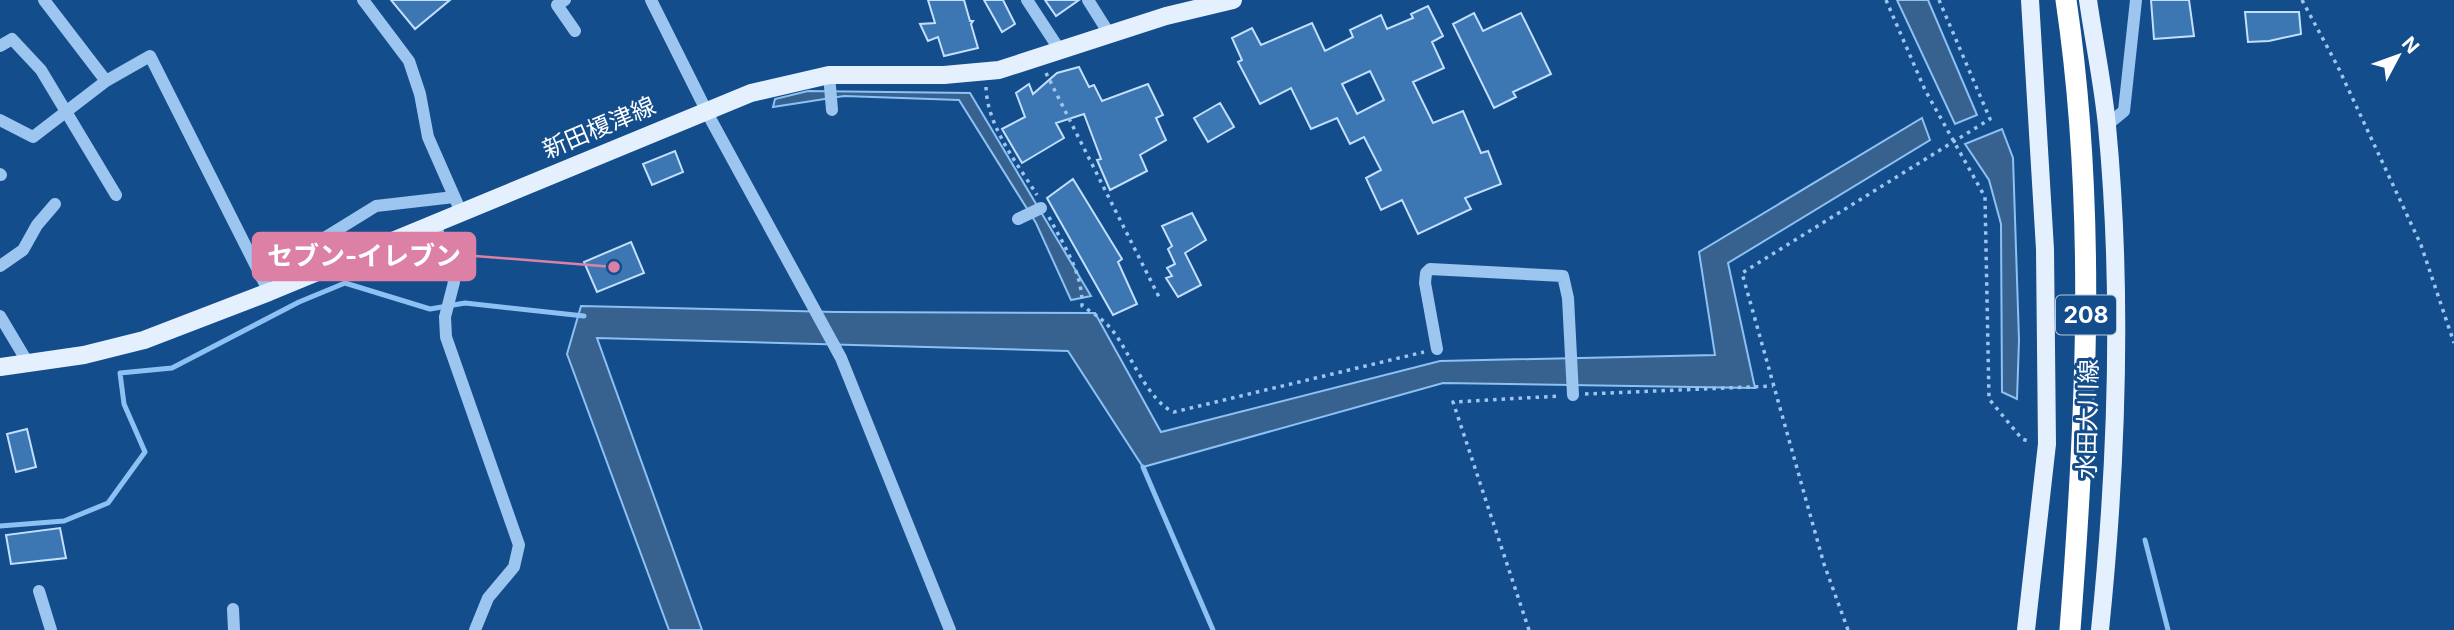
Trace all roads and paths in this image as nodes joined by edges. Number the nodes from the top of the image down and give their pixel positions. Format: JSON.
{"nodes":[{"id":1,"x":44,"y":0,"type":"edge"},
{"id":2,"x":363,"y":0,"type":"edge"},
{"id":3,"x":651,"y":0,"type":"edge"},
{"id":4,"x":1027,"y":0,"type":"edge"},
{"id":5,"x":1088,"y":0,"type":"edge"},
{"id":6,"x":1886,"y":0,"type":"edge"},
{"id":7,"x":1939,"y":0,"type":"edge"},
{"id":8,"x":2030,"y":0,"type":"edge"},
{"id":9,"x":2066,"y":0,"type":"edge"},
{"id":10,"x":2076,"y":0,"type":"edge"},
{"id":11,"x":2088,"y":0,"type":"edge"},
{"id":12,"x":2136,"y":0,"type":"edge"},
{"id":13,"x":2302,"y":0,"type":"edge"},
{"id":14,"x":1226,"y":1,"type":"edge"},
{"id":15,"x":559,"y":2,"type":"edge"},
{"id":16,"x":575,"y":31,"type":"dead end"},
{"id":17,"x":1110,"y":35,"type":"junction"},
{"id":18,"x":0,"y":46,"type":"edge"},
{"id":19,"x":1061,"y":52,"type":"junction"},
{"id":20,"x":1039,"y":58,"type":"junction"},
{"id":21,"x":829,"y":75,"type":"junction"},
{"id":22,"x":106,"y":81,"type":"junction"},
{"id":23,"x":985,"y":85,"type":"dead end"},
{"id":24,"x":706,"y":110,"type":"junction"},
{"id":25,"x":832,"y":110,"type":"dead end"},
{"id":26,"x":66,"y":112,"type":"junction"},
{"id":27,"x":0,"y":120,"type":"edge"},
{"id":28,"x":2107,"y":125,"type":"junction"},
{"id":29,"x":1952,"y":143,"type":"junction"},
{"id":30,"x":116,"y":195,"type":"dead end"},
{"id":31,"x":55,"y":204,"type":"dead end"},
{"id":32,"x":458,"y":204,"type":"junction"},
{"id":33,"x":1041,"y":208,"type":"dead end"},
{"id":34,"x":1018,"y":219,"type":"dead end"},
{"id":35,"x":435,"y":223,"type":"junction"},
{"id":36,"x":0,"y":266,"type":"edge"},
{"id":37,"x":265,"y":284,"type":"junction"},
{"id":38,"x":1159,"y":297,"type":"dead end"},
{"id":39,"x":0,"y":316,"type":"edge"},
{"id":40,"x":2454,"y":343,"type":"edge"},
{"id":41,"x":1437,"y":349,"type":"joint"},
{"id":42,"x":27,"y":363,"type":"junction"},
{"id":43,"x":0,"y":367,"type":"edge"},
{"id":44,"x":1773,"y":386,"type":"junction"},
{"id":45,"x":1573,"y":390,"type":"junction"},
{"id":46,"x":2047,"y":444,"type":"junction"},
{"id":47,"x":39,"y":591,"type":"dead end"},
{"id":48,"x":233,"y":609,"type":"dead end"},
{"id":49,"x":51,"y":630,"type":"edge"},
{"id":50,"x":234,"y":630,"type":"edge"},
{"id":51,"x":475,"y":630,"type":"edge"},
{"id":52,"x":950,"y":630,"type":"edge"},
{"id":53,"x":1528,"y":630,"type":"edge"},
{"id":54,"x":1848,"y":630,"type":"edge"},
{"id":55,"x":2026,"y":630,"type":"edge"},
{"id":56,"x":2070,"y":630,"type":"edge"},
{"id":57,"x":2080,"y":630,"type":"edge"},
{"id":58,"x":2100,"y":630,"type":"edge"}],
"edges":[{"from":1,"to":22,"type":"street"},
{"from":2,"to":32,"type":"street"},
{"from":3,"to":24,"type":"street"},
{"from":4,"to":19,"type":"street"},
{"from":5,"to":17,"type":"street"},
{"from":6,"to":29,"type":"path"},
{"from":7,"to":29,"type":"path"},
{"from":8,"to":46,"type":"main road","name":"水田大川線"},
{"from":9,"to":56,"type":"highway","number":"208","bridge":true},
{"from":10,"to":57,"type":"highway","number":"208"},
{"from":11,"to":28,"type":"main road","name":"水田大川線"},
{"from":12,"to":28,"type":"street"},
{"from":13,"to":40,"type":"path"},
{"from":14,"to":17,"type":"main road","name":"新田榎津線"},
{"from":15,"to":16,"type":"street"},
{"from":17,"to":19,"type":"main road","name":"新田榎津線"},
{"from":18,"to":26,"type":"street"},
{"from":19,"to":20,"type":"main road","name":"新田榎津線"},
{"from":20,"to":21,"type":"main road","name":"新田榎津線"},
{"from":20,"to":38,"type":"path"},
{"from":21,"to":24,"type":"main road","name":"新田榎津線"},
{"from":21,"to":25,"type":"street"},
{"from":22,"to":26,"type":"street"},
{"from":22,"to":37,"type":"street"},
{"from":23,"to":41,"type":"path"},
{"from":24,"to":32,"type":"main road","name":"新田榎津線"},
{"from":24,"to":52,"type":"street"},
{"from":26,"to":27,"type":"street"},
{"from":26,"to":30,"type":"street"},
{"from":28,"to":58,"type":"main road","name":"水田大川線"},
{"from":29,"to":44,"type":"path"},
{"from":29,"to":46,"type":"path"},
{"from":31,"to":36,"type":"street"},
{"from":32,"to":35,"type":"main road","name":"新田榎津線"},
{"from":32,"to":37,"type":"street"},
{"from":33,"to":34,"type":"street"},
{"from":35,"to":37,"type":"main road","name":"新田榎津線"},
{"from":35,"to":51,"type":"street"},
{"from":37,"to":42,"type":"main road","name":"新田榎津線"},
{"from":39,"to":42,"type":"street"},
{"from":41,"to":45,"type":"street"},
{"from":42,"to":43,"type":"main road","name":"新田榎津線"},
{"from":44,"to":45,"type":"path"},
{"from":44,"to":54,"type":"path"},
{"from":45,"to":53,"type":"path"},
{"from":46,"to":55,"type":"main road","name":"水田大川線"},
{"from":47,"to":49,"type":"street"},
{"from":48,"to":50,"type":"street"}]}
